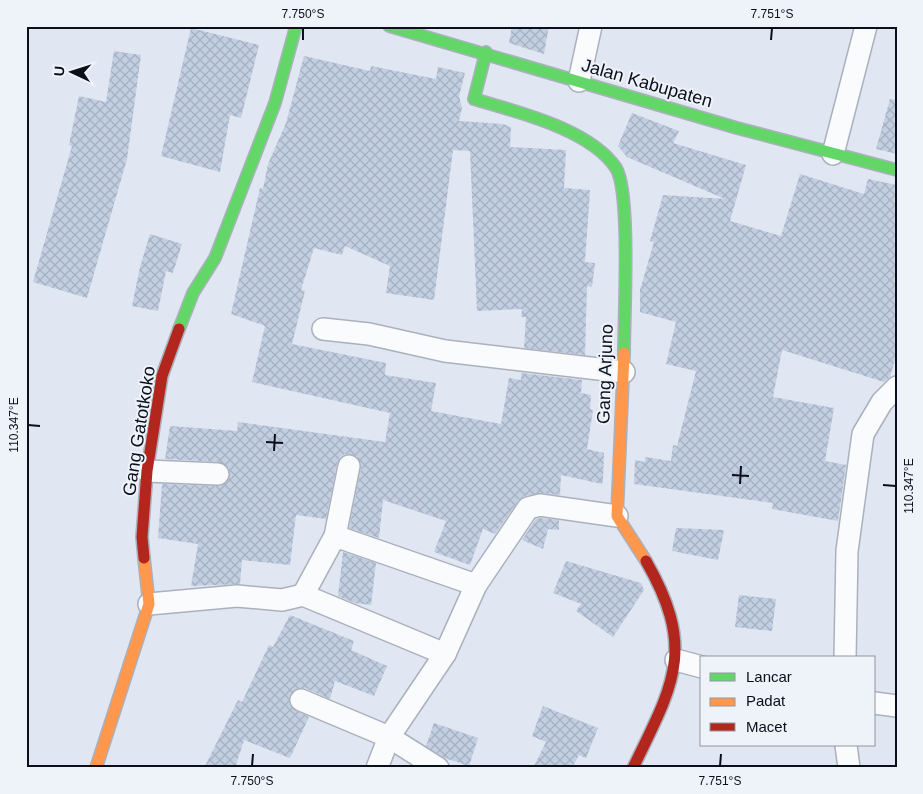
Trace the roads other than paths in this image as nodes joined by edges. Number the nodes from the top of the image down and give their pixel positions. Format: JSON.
{"nodes":[{"id":1,"x":296,"y":26,"type":"edge"},
{"id":2,"x":389,"y":26,"type":"edge"},
{"id":3,"x":591,"y":26,"type":"edge"},
{"id":4,"x":866,"y":26,"type":"edge"},
{"id":5,"x":486,"y":52,"type":"junction"},
{"id":6,"x":579,"y":81,"type":"junction"},
{"id":7,"x":833,"y":154,"type":"junction"},
{"id":8,"x":897,"y":170,"type":"edge"},
{"id":9,"x":323,"y":329,"type":"dead end"},
{"id":10,"x":624,"y":372,"type":"junction"},
{"id":11,"x":897,"y":387,"type":"edge"},
{"id":12,"x":349,"y":466,"type":"dead end"},
{"id":13,"x":147,"y":471,"type":"junction"},
{"id":14,"x":218,"y":474,"type":"dead end"},
{"id":15,"x":617,"y":516,"type":"junction"},
{"id":16,"x":335,"y":536,"type":"junction"},
{"id":17,"x":476,"y":585,"type":"junction"},
{"id":18,"x":304,"y":595,"type":"junction"},
{"id":19,"x":149,"y":604,"type":"junction"},
{"id":20,"x":445,"y":654,"type":"junction"},
{"id":21,"x":845,"y":656,"type":"edge"},
{"id":22,"x":676,"y":660,"type":"junction"},
{"id":23,"x":700,"y":666,"type":"edge"},
{"id":24,"x":301,"y":700,"type":"dead end"},
{"id":25,"x":876,"y":703,"type":"edge"},
{"id":26,"x":897,"y":706,"type":"edge"},
{"id":27,"x":389,"y":737,"type":"junction"},
{"id":28,"x":846,"y":746,"type":"edge"},
{"id":29,"x":96,"y":768,"type":"edge"},
{"id":30,"x":377,"y":768,"type":"edge"},
{"id":31,"x":438,"y":768,"type":"edge"},
{"id":32,"x":633,"y":768,"type":"edge"},
{"id":33,"x":849,"y":768,"type":"edge"}],
"edges":[{"from":1,"to":13,"type":"street","name":"Gang Gatotkoko"},
{"from":2,"to":5,"type":"street","name":"Jalan Kabupaten"},
{"from":3,"to":6,"type":"street"},
{"from":4,"to":7,"type":"street"},
{"from":5,"to":6,"type":"street","name":"Jalan Kabupaten"},
{"from":5,"to":10,"type":"street","name":"Gang Arjuno"},
{"from":6,"to":7,"type":"street","name":"Jalan Kabupaten"},
{"from":7,"to":8,"type":"street","name":"Jalan Kabupaten"},
{"from":9,"to":10,"type":"street"},
{"from":10,"to":15,"type":"street","name":"Gang Arjuno"},
{"from":11,"to":21,"type":"street"},
{"from":12,"to":16,"type":"street"},
{"from":13,"to":14,"type":"street"},
{"from":13,"to":19,"type":"street","name":"Gang Gatotkoko"},
{"from":15,"to":17,"type":"street"},
{"from":15,"to":22,"type":"street"},
{"from":16,"to":17,"type":"street"},
{"from":16,"to":18,"type":"street"},
{"from":17,"to":20,"type":"street"},
{"from":18,"to":19,"type":"street"},
{"from":18,"to":20,"type":"street"},
{"from":19,"to":29,"type":"street","name":"Gang Gatotkoko"},
{"from":20,"to":27,"type":"street"},
{"from":22,"to":23,"type":"street"},
{"from":22,"to":32,"type":"street"},
{"from":24,"to":27,"type":"street"},
{"from":25,"to":26,"type":"street"},
{"from":27,"to":30,"type":"street"},
{"from":27,"to":31,"type":"street"},
{"from":28,"to":33,"type":"street"}]}
